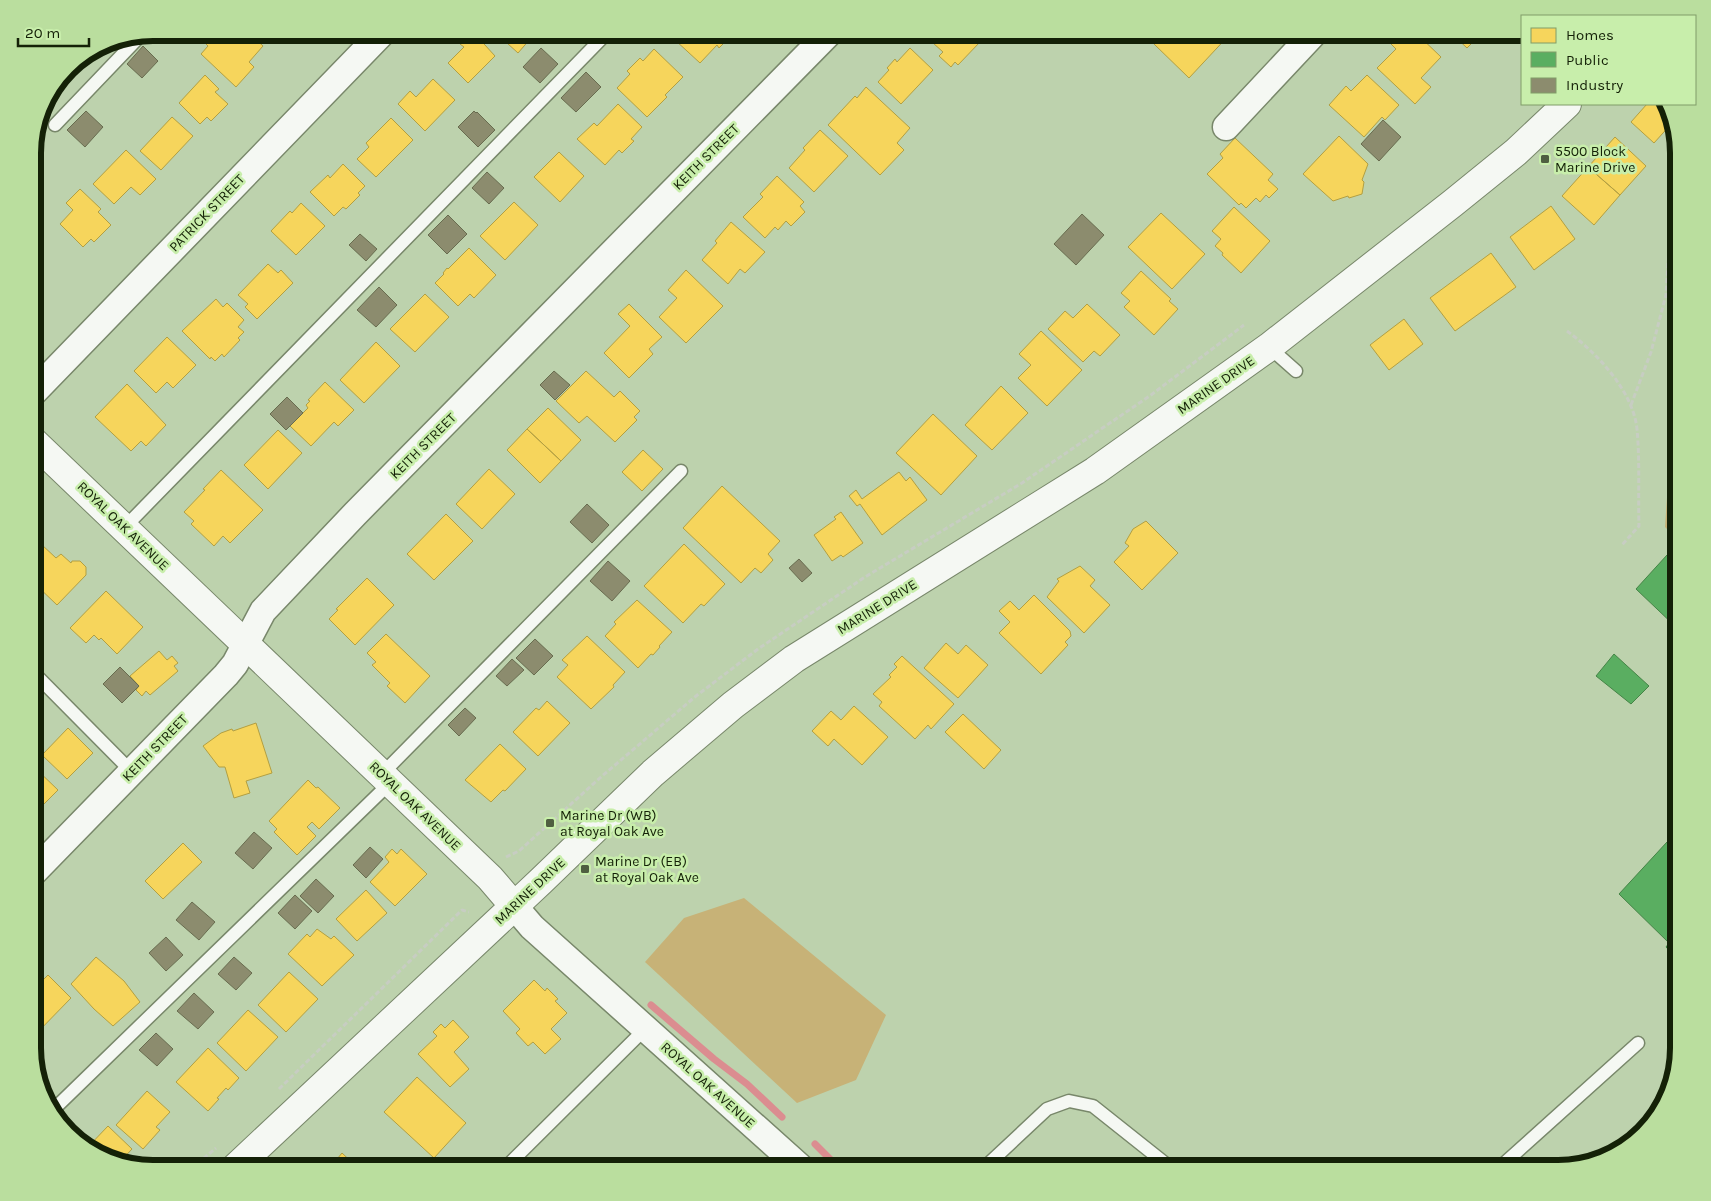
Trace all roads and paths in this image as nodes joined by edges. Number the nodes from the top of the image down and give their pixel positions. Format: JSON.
{"nodes":[{"id":1,"x":373,"y":41,"type":"edge"},
{"id":2,"x":598,"y":41,"type":"edge"},
{"id":3,"x":820,"y":41,"type":"edge"},
{"id":4,"x":1306,"y":41,"type":"edge"},
{"id":5,"x":134,"y":43,"type":"edge"},
{"id":6,"x":1566,"y":105,"type":"edge"},
{"id":7,"x":55,"y":125,"type":"dead end"},
{"id":8,"x":1226,"y":127,"type":"dead end"},
{"id":9,"x":1670,"y":230,"type":"edge"},
{"id":10,"x":1568,"y":331,"type":"dead end"},
{"id":11,"x":1269,"y":347,"type":"junction"},
{"id":12,"x":1296,"y":372,"type":"dead end"},
{"id":13,"x":41,"y":385,"type":"edge"},
{"id":14,"x":1631,"y":406,"type":"junction"},
{"id":15,"x":41,"y":449,"type":"edge"},
{"id":16,"x":681,"y":471,"type":"dead end"},
{"id":17,"x":124,"y":528,"type":"junction"},
{"id":18,"x":1621,"y":546,"type":"dead end"},
{"id":19,"x":246,"y":644,"type":"junction"},
{"id":20,"x":41,"y":680,"type":"edge"},
{"id":21,"x":132,"y":772,"type":"junction"},
{"id":22,"x":387,"y":778,"type":"junction"},
{"id":23,"x":41,"y":864,"type":"edge"},
{"id":24,"x":514,"y":906,"type":"junction"},
{"id":25,"x":470,"y":912,"type":"dead end"},
{"id":26,"x":645,"y":1029,"type":"junction"},
{"id":27,"x":1638,"y":1043,"type":"dead end"},
{"id":28,"x":273,"y":1095,"type":"dead end"},
{"id":29,"x":57,"y":1106,"type":"edge"},
{"id":30,"x":218,"y":1147,"type":"dead end"},
{"id":31,"x":202,"y":1160,"type":"edge"},
{"id":32,"x":244,"y":1160,"type":"edge"},
{"id":33,"x":513,"y":1160,"type":"edge"},
{"id":34,"x":792,"y":1160,"type":"edge"},
{"id":35,"x":993,"y":1160,"type":"edge"},
{"id":36,"x":1161,"y":1160,"type":"edge"},
{"id":37,"x":1508,"y":1160,"type":"edge"}],
"edges":[{"from":1,"to":13,"type":"street","name":"PATRICK STREET"},
{"from":2,"to":17,"type":"lane"},
{"from":3,"to":19,"type":"street","name":"KEITH STREET"},
{"from":4,"to":8,"type":"street"},
{"from":5,"to":7,"type":"lane"},
{"from":6,"to":11,"type":"street","name":"MARINE DRIVE"},
{"from":9,"to":14,"type":"path"},
{"from":10,"to":14,"type":"path"},
{"from":11,"to":12,"type":"lane"},
{"from":11,"to":24,"type":"street","name":"MARINE DRIVE"},
{"from":14,"to":18,"type":"path"},
{"from":15,"to":17,"type":"street","name":"ROYAL OAK AVENUE"},
{"from":16,"to":22,"type":"lane"},
{"from":17,"to":19,"type":"street","name":"ROYAL OAK AVENUE"},
{"from":19,"to":21,"type":"street","name":"KEITH STREET"},
{"from":19,"to":22,"type":"street","name":"ROYAL OAK AVENUE"},
{"from":20,"to":21,"type":"lane"},
{"from":21,"to":23,"type":"street","name":"KEITH STREET"},
{"from":22,"to":24,"type":"street","name":"ROYAL OAK AVENUE"},
{"from":22,"to":29,"type":"lane"},
{"from":24,"to":26,"type":"street","name":"ROYAL OAK AVENUE"},
{"from":24,"to":32,"type":"street","name":"MARINE DRIVE"},
{"from":25,"to":28,"type":"path"},
{"from":26,"to":33,"type":"lane"},
{"from":26,"to":34,"type":"street","name":"ROYAL OAK AVENUE"},
{"from":27,"to":37,"type":"lane"},
{"from":30,"to":31,"type":"path"},
{"from":35,"to":36,"type":"lane"}]}
